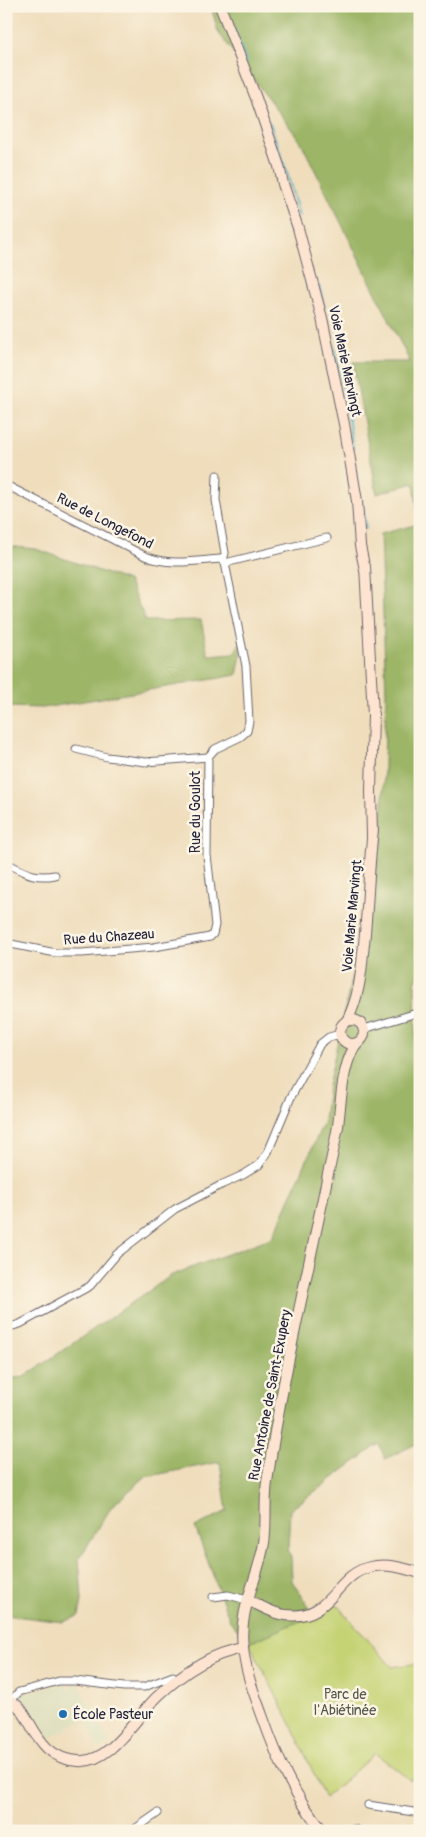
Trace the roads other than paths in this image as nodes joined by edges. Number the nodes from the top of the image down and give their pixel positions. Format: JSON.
{"nodes":[{"id":1,"x":220,"y":6,"type":"edge"},
{"id":2,"x":217,"y":475,"type":"dead end"},
{"id":3,"x":6,"y":485,"type":"edge"},
{"id":4,"x":327,"y":538,"type":"dead end"},
{"id":5,"x":224,"y":562,"type":"junction"},
{"id":6,"x":76,"y":749,"type":"dead end"},
{"id":7,"x":208,"y":757,"type":"junction"},
{"id":8,"x":6,"y":863,"type":"edge"},
{"id":9,"x":55,"y":875,"type":"dead end"},
{"id":10,"x":213,"y":934,"type":"joint"},
{"id":11,"x":6,"y":943,"type":"edge"},
{"id":12,"x":420,"y":1012,"type":"edge"},
{"id":13,"x":357,"y":1024,"type":"junction"},
{"id":14,"x":342,"y":1038,"type":"junction"},
{"id":15,"x":358,"y":1043,"type":"junction"},
{"id":16,"x":347,"y":1067,"type":"junction"},
{"id":17,"x":6,"y":1328,"type":"edge"},
{"id":18,"x":420,"y":1573,"type":"edge"},
{"id":19,"x":213,"y":1597,"type":"dead end"},
{"id":20,"x":247,"y":1600,"type":"junction"},
{"id":21,"x":243,"y":1648,"type":"junction"},
{"id":22,"x":176,"y":1680,"type":"junction"},
{"id":23,"x":8,"y":1701,"type":"edge"},
{"id":24,"x":368,"y":1804,"type":"dead end"},
{"id":25,"x":158,"y":1813,"type":"dead end"},
{"id":26,"x":420,"y":1813,"type":"edge"},
{"id":27,"x":132,"y":1831,"type":"edge"},
{"id":28,"x":323,"y":1831,"type":"edge"}],
"edges":[{"from":1,"to":13,"type":"main road","name":"Voie Marie Marvingt"},
{"from":2,"to":5,"type":"street","name":"Rue du Goulot"},
{"from":3,"to":5,"type":"street","name":"Rue de Longefond"},
{"from":4,"to":5,"type":"street","name":"Rue de Longefond"},
{"from":5,"to":7,"type":"street","name":"Rue du Goulot"},
{"from":6,"to":7,"type":"street"},
{"from":7,"to":10,"type":"street","name":"Rue du Goulot"},
{"from":8,"to":9,"type":"street"},
{"from":10,"to":11,"type":"street","name":"Rue du Chazeau"},
{"from":12,"to":13,"type":"street"},
{"from":13,"to":14,"type":"main road"},
{"from":13,"to":15,"type":"main road"},
{"from":14,"to":15,"type":"main road"},
{"from":14,"to":16,"type":"main road","name":"Rue Antoine de Saint-Exupery"},
{"from":14,"to":17,"type":"street"},
{"from":15,"to":16,"type":"main road","name":"Rue Antoine de Saint-Exupery"},
{"from":16,"to":20,"type":"main road","name":"Rue Antoine de Saint-Exupery"},
{"from":18,"to":20,"type":"main road"},
{"from":19,"to":20,"type":"street"},
{"from":20,"to":21,"type":"main road","name":"Rue Antoine de Saint-Exupery"},
{"from":21,"to":22,"type":"main road"},
{"from":21,"to":28,"type":"main road","name":"Rue Antoine de Saint-Exupery"},
{"from":22,"to":23,"type":"street"},
{"from":22,"to":23,"type":"main road"},
{"from":24,"to":26,"type":"street"},
{"from":25,"to":27,"type":"street"}]}
